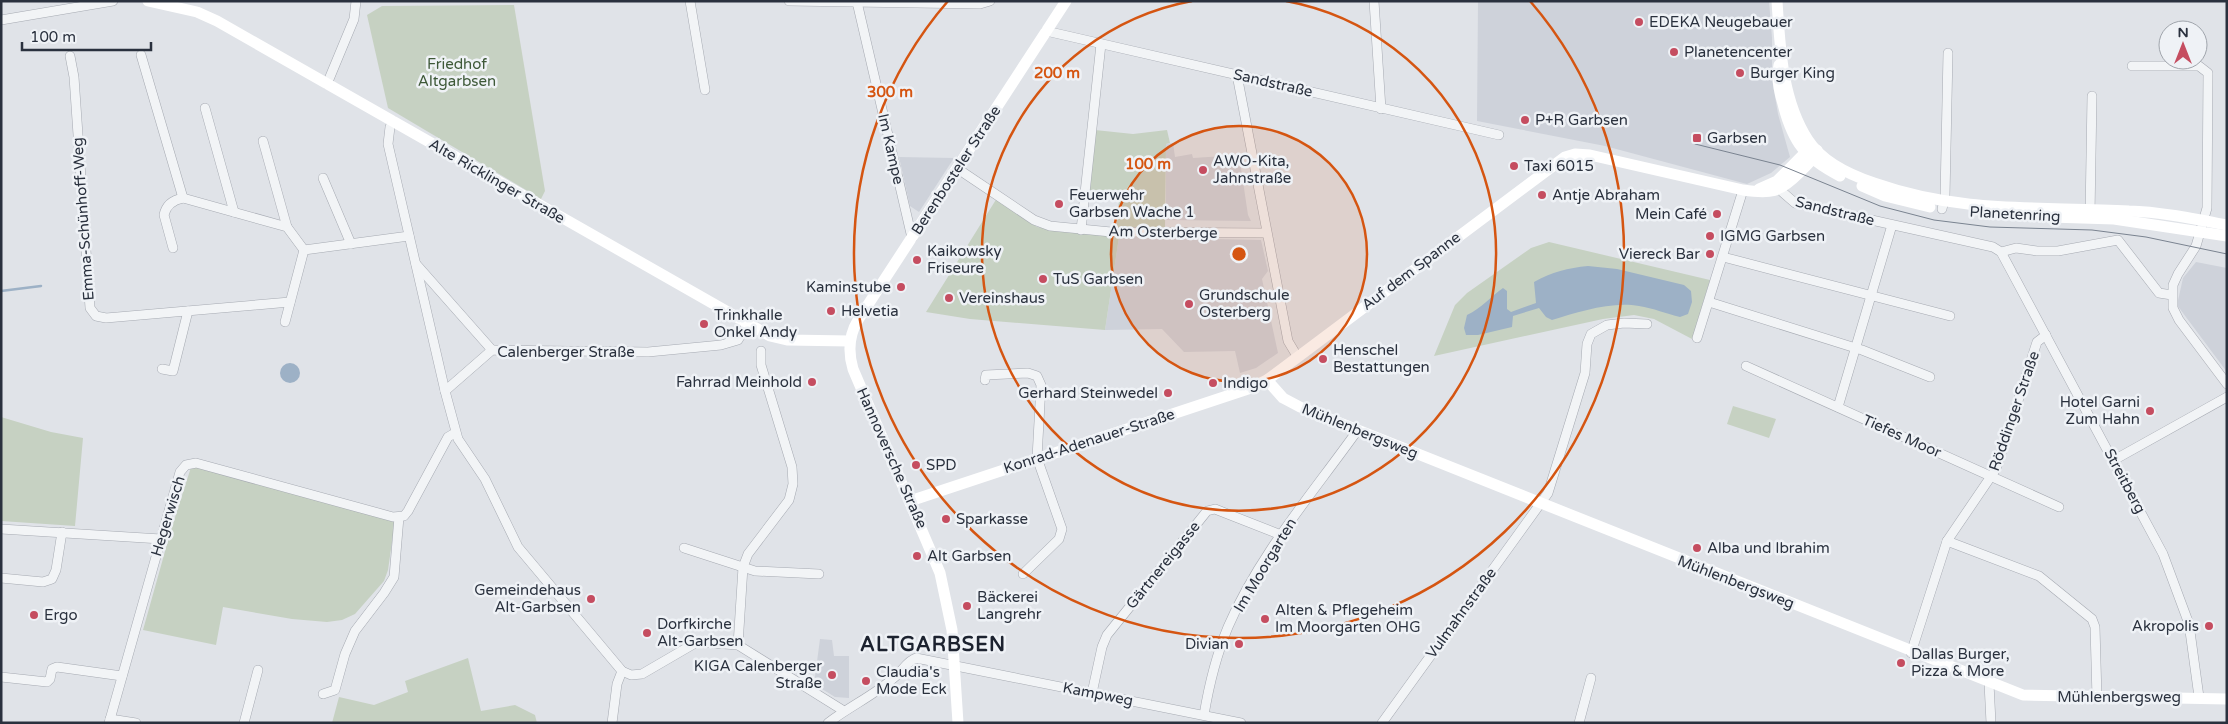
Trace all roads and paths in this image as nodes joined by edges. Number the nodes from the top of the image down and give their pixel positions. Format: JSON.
{"nodes":[{"id":1,"x":113,"y":1,"type":"edge"},
{"id":2,"x":148,"y":1,"type":"edge"},
{"id":3,"x":356,"y":1,"type":"edge"},
{"id":4,"x":690,"y":1,"type":"edge"},
{"id":5,"x":789,"y":1,"type":"edge"},
{"id":6,"x":990,"y":1,"type":"edge"},
{"id":7,"x":1066,"y":1,"type":"edge"},
{"id":8,"x":1374,"y":1,"type":"edge"},
{"id":9,"x":1777,"y":1,"type":"edge"},
{"id":10,"x":857,"y":2,"type":"edge"},
{"id":11,"x":1,"y":20,"type":"edge"},
{"id":12,"x":1046,"y":32,"type":"junction"},
{"id":13,"x":1101,"y":44,"type":"junction"},
{"id":14,"x":1948,"y":53,"type":"dead end"},
{"id":15,"x":141,"y":55,"type":"dead end"},
{"id":16,"x":70,"y":56,"type":"dead end"},
{"id":17,"x":2132,"y":66,"type":"dead end"},
{"id":18,"x":1237,"y":75,"type":"junction"},
{"id":19,"x":327,"y":84,"type":"junction"},
{"id":20,"x":705,"y":90,"type":"dead end"},
{"id":21,"x":2092,"y":96,"type":"dead end"},
{"id":22,"x":205,"y":108,"type":"dead end"},
{"id":23,"x":1381,"y":109,"type":"junction"},
{"id":24,"x":393,"y":121,"type":"junction"},
{"id":25,"x":1499,"y":135,"type":"dead end"},
{"id":26,"x":262,"y":141,"type":"dead end"},
{"id":27,"x":1811,"y":155,"type":"junction"},
{"id":28,"x":1556,"y":162,"type":"joint"},
{"id":29,"x":958,"y":169,"type":"junction"},
{"id":30,"x":323,"y":178,"type":"dead end"},
{"id":31,"x":1780,"y":190,"type":"junction"},
{"id":32,"x":1748,"y":191,"type":"junction"},
{"id":33,"x":183,"y":198,"type":"junction"},
{"id":34,"x":1943,"y":206,"type":"junction"},
{"id":35,"x":234,"y":212,"type":"junction"},
{"id":36,"x":2090,"y":213,"type":"junction"},
{"id":37,"x":1892,"y":225,"type":"junction"},
{"id":38,"x":2227,"y":225,"type":"edge"},
{"id":39,"x":2202,"y":226,"type":"junction"},
{"id":40,"x":287,"y":227,"type":"junction"},
{"id":41,"x":1082,"y":230,"type":"junction"},
{"id":42,"x":1266,"y":233,"type":"junction"},
{"id":43,"x":409,"y":236,"type":"junction"},
{"id":44,"x":2227,"y":236,"type":"edge"},
{"id":45,"x":912,"y":238,"type":"junction"},
{"id":46,"x":351,"y":244,"type":"junction"},
{"id":47,"x":172,"y":248,"type":"dead end"},
{"id":48,"x":304,"y":250,"type":"junction"},
{"id":49,"x":2001,"y":252,"type":"junction"},
{"id":50,"x":1722,"y":257,"type":"junction"},
{"id":51,"x":416,"y":264,"type":"junction"},
{"id":52,"x":1871,"y":295,"type":"junction"},
{"id":53,"x":2172,"y":295,"type":"junction"},
{"id":54,"x":290,"y":302,"type":"junction"},
{"id":55,"x":1708,"y":302,"type":"junction"},
{"id":56,"x":188,"y":311,"type":"junction"},
{"id":57,"x":1950,"y":316,"type":"dead end"},
{"id":58,"x":285,"y":322,"type":"dead end"},
{"id":59,"x":748,"y":324,"type":"junction"},
{"id":60,"x":1647,"y":324,"type":"dead end"},
{"id":61,"x":2046,"y":335,"type":"junction"},
{"id":62,"x":1697,"y":338,"type":"dead end"},
{"id":63,"x":850,"y":341,"type":"junction"},
{"id":64,"x":1854,"y":349,"type":"junction"},
{"id":65,"x":492,"y":350,"type":"junction"},
{"id":66,"x":761,"y":351,"type":"dead end"},
{"id":67,"x":1297,"y":356,"type":"junction"},
{"id":68,"x":1746,"y":366,"type":"dead end"},
{"id":69,"x":162,"y":370,"type":"dead end"},
{"id":70,"x":1930,"y":377,"type":"dead end"},
{"id":71,"x":984,"y":380,"type":"dead end"},
{"id":72,"x":1267,"y":380,"type":"junction"},
{"id":73,"x":2227,"y":384,"type":"edge"},
{"id":74,"x":445,"y":391,"type":"junction"},
{"id":75,"x":2227,"y":398,"type":"edge"},
{"id":76,"x":1838,"y":407,"type":"junction"},
{"id":77,"x":1357,"y":431,"type":"junction"},
{"id":78,"x":455,"y":433,"type":"junction"},
{"id":79,"x":1037,"y":458,"type":"junction"},
{"id":80,"x":2114,"y":460,"type":"junction"},
{"id":81,"x":1992,"y":476,"type":"junction"},
{"id":82,"x":910,"y":500,"type":"junction"},
{"id":83,"x":1540,"y":504,"type":"junction"},
{"id":84,"x":2059,"y":506,"type":"dead end"},
{"id":85,"x":399,"y":517,"type":"junction"},
{"id":86,"x":1,"y":529,"type":"edge"},
{"id":87,"x":62,"y":532,"type":"junction"},
{"id":88,"x":1281,"y":535,"type":"junction"},
{"id":89,"x":161,"y":539,"type":"junction"},
{"id":90,"x":1947,"y":541,"type":"junction"},
{"id":91,"x":684,"y":548,"type":"dead end"},
{"id":92,"x":743,"y":568,"type":"junction"},
{"id":93,"x":819,"y":574,"type":"dead end"},
{"id":94,"x":1023,"y":574,"type":"dead end"},
{"id":95,"x":1,"y":578,"type":"edge"},
{"id":96,"x":738,"y":645,"type":"junction"},
{"id":97,"x":1911,"y":653,"type":"junction"},
{"id":98,"x":954,"y":665,"type":"junction"},
{"id":99,"x":258,"y":670,"type":"dead end"},
{"id":100,"x":622,"y":671,"type":"junction"},
{"id":101,"x":122,"y":676,"type":"junction"},
{"id":102,"x":1,"y":677,"type":"edge"},
{"id":103,"x":1591,"y":678,"type":"dead end"},
{"id":104,"x":1989,"y":683,"type":"junction"},
{"id":105,"x":1092,"y":693,"type":"junction"},
{"id":106,"x":324,"y":694,"type":"dead end"},
{"id":107,"x":2199,"y":697,"type":"junction"},
{"id":108,"x":2097,"y":698,"type":"junction"},
{"id":109,"x":2227,"y":699,"type":"edge"},
{"id":110,"x":844,"y":711,"type":"junction"},
{"id":111,"x":1204,"y":715,"type":"junction"},
{"id":112,"x":110,"y":721,"type":"edge"},
{"id":113,"x":1222,"y":721,"type":"edge"},
{"id":114,"x":136,"y":723,"type":"edge"},
{"id":115,"x":244,"y":723,"type":"edge"},
{"id":116,"x":612,"y":723,"type":"edge"},
{"id":117,"x":828,"y":723,"type":"edge"},
{"id":118,"x":958,"y":723,"type":"edge"},
{"id":119,"x":1241,"y":723,"type":"edge"},
{"id":120,"x":1382,"y":723,"type":"edge"},
{"id":121,"x":1579,"y":723,"type":"edge"},
{"id":122,"x":1991,"y":723,"type":"edge"}],
"edges":[{"from":1,"to":11,"type":"street"},
{"from":2,"to":19,"type":"street","name":"Alte Ricklinger Straße"},
{"from":3,"to":19,"type":"street"},
{"from":4,"to":20,"type":"street"},
{"from":5,"to":10,"type":"street"},
{"from":6,"to":10,"type":"street"},
{"from":7,"to":12,"type":"street","name":"Berenbosteler Straße"},
{"from":8,"to":23,"type":"street"},
{"from":9,"to":27,"type":"street","name":"Planetenring"},
{"from":10,"to":45,"type":"street","name":"Im Kampe"},
{"from":12,"to":13,"type":"street","name":"Sandstraße"},
{"from":12,"to":29,"type":"street","name":"Berenbosteler Straße"},
{"from":13,"to":18,"type":"street","name":"Sandstraße"},
{"from":13,"to":41,"type":"street"},
{"from":14,"to":34,"type":"street"},
{"from":15,"to":33,"type":"street"},
{"from":16,"to":56,"type":"street","name":"Emma-Schünhoff-Weg"},
{"from":17,"to":39,"type":"street"},
{"from":18,"to":23,"type":"street","name":"Sandstraße"},
{"from":18,"to":42,"type":"street"},
{"from":19,"to":24,"type":"street","name":"Alte Ricklinger Straße"},
{"from":21,"to":36,"type":"street"},
{"from":22,"to":35,"type":"street"},
{"from":23,"to":25,"type":"street","name":"Sandstraße"},
{"from":24,"to":43,"type":"street"},
{"from":24,"to":59,"type":"street","name":"Alte Ricklinger Straße"},
{"from":26,"to":40,"type":"street"},
{"from":27,"to":31,"type":"street"},
{"from":27,"to":32,"type":"street"},
{"from":27,"to":34,"type":"street","name":"Planetenring"},
{"from":28,"to":32,"type":"street","name":"Sandstraße"},
{"from":28,"to":67,"type":"street","name":"Auf dem Spanne"},
{"from":29,"to":41,"type":"street","name":"Am Osterberge"},
{"from":29,"to":45,"type":"street","name":"Berenbosteler Straße"},
{"from":30,"to":46,"type":"street"},
{"from":31,"to":32,"type":"street","name":"Sandstraße"},
{"from":31,"to":37,"type":"street","name":"Sandstraße"},
{"from":32,"to":50,"type":"street"},
{"from":33,"to":35,"type":"street"},
{"from":33,"to":47,"type":"street"},
{"from":34,"to":36,"type":"street","name":"Planetenring"},
{"from":35,"to":40,"type":"street"},
{"from":36,"to":39,"type":"street","name":"Planetenring"},
{"from":37,"to":49,"type":"street","name":"Sandstraße"},
{"from":37,"to":52,"type":"street"},
{"from":38,"to":39,"type":"street","name":"Planetenring"},
{"from":39,"to":44,"type":"street","name":"Planetenring"},
{"from":39,"to":53,"type":"street"},
{"from":40,"to":48,"type":"street"},
{"from":41,"to":42,"type":"street","name":"Am Osterberge"},
{"from":42,"to":67,"type":"street"},
{"from":43,"to":46,"type":"street"},
{"from":43,"to":51,"type":"street"},
{"from":45,"to":63,"type":"street","name":"Berenbosteler Straße"},
{"from":46,"to":48,"type":"street"},
{"from":48,"to":54,"type":"street"},
{"from":49,"to":53,"type":"street","name":"Sandstraße"},
{"from":49,"to":61,"type":"street","name":"Streitberg"},
{"from":50,"to":52,"type":"street"},
{"from":50,"to":55,"type":"street"},
{"from":51,"to":65,"type":"street"},
{"from":51,"to":74,"type":"street"},
{"from":52,"to":57,"type":"street"},
{"from":52,"to":64,"type":"street"},
{"from":53,"to":73,"type":"street"},
{"from":54,"to":56,"type":"street","name":"Emma-Schünhoff-Weg"},
{"from":54,"to":58,"type":"street"},
{"from":55,"to":62,"type":"street"},
{"from":55,"to":64,"type":"street"},
{"from":56,"to":69,"type":"street"},
{"from":59,"to":63,"type":"street","name":"Alte Ricklinger Straße"},
{"from":59,"to":65,"type":"street","name":"Calenberger Straße"},
{"from":60,"to":83,"type":"street","name":"Vulmahnstraße"},
{"from":61,"to":80,"type":"street","name":"Streitberg"},
{"from":61,"to":81,"type":"street","name":"Röddinger Straße"},
{"from":63,"to":82,"type":"street","name":"Hannoversche Straße"},
{"from":64,"to":70,"type":"street"},
{"from":64,"to":76,"type":"street"},
{"from":65,"to":74,"type":"street","name":"Calenberger Straße"},
{"from":66,"to":92,"type":"street"},
{"from":67,"to":72,"type":"street","name":"Auf dem Spanne"},
{"from":68,"to":76,"type":"street","name":"Tiefes Moor"},
{"from":71,"to":79,"type":"street"},
{"from":72,"to":77,"type":"street","name":"Mühlenbergsweg"},
{"from":72,"to":79,"type":"street","name":"Konrad-Adenauer-Straße"},
{"from":74,"to":78,"type":"street"},
{"from":75,"to":80,"type":"street"},
{"from":76,"to":81,"type":"street","name":"Tiefes Moor"},
{"from":77,"to":83,"type":"street","name":"Mühlenbergsweg"},
{"from":77,"to":88,"type":"street","name":"Im Moorgarten"},
{"from":78,"to":85,"type":"street"},
{"from":78,"to":100,"type":"street"},
{"from":79,"to":82,"type":"street","name":"Konrad-Adenauer-Straße"},
{"from":79,"to":94,"type":"street"},
{"from":80,"to":107,"type":"street","name":"Streitberg"},
{"from":81,"to":84,"type":"street","name":"Tiefes Moor"},
{"from":81,"to":90,"type":"street","name":"Röddinger Straße"},
{"from":82,"to":98,"type":"street","name":"Hannoversche Straße"},
{"from":83,"to":97,"type":"street","name":"Mühlenbergsweg"},
{"from":83,"to":120,"type":"street","name":"Vulmahnstraße"},
{"from":85,"to":89,"type":"street","name":"Hegerwisch"},
{"from":85,"to":106,"type":"street"},
{"from":86,"to":87,"type":"street"},
{"from":87,"to":89,"type":"street"},
{"from":87,"to":95,"type":"street"},
{"from":88,"to":105,"type":"street","name":"Gärtnereigasse"},
{"from":88,"to":111,"type":"street","name":"Im Moorgarten"},
{"from":89,"to":101,"type":"street","name":"Hegerwisch"},
{"from":90,"to":97,"type":"street","name":"Röddinger Straße"},
{"from":90,"to":108,"type":"street"},
{"from":91,"to":92,"type":"street"},
{"from":92,"to":93,"type":"street"},
{"from":92,"to":96,"type":"street"},
{"from":96,"to":100,"type":"street"},
{"from":96,"to":110,"type":"street"},
{"from":97,"to":104,"type":"street","name":"Mühlenbergsweg"},
{"from":98,"to":105,"type":"street","name":"Kampweg"},
{"from":98,"to":110,"type":"street"},
{"from":98,"to":118,"type":"street","name":"Hannoversche Straße"},
{"from":99,"to":115,"type":"street"},
{"from":100,"to":116,"type":"street"},
{"from":101,"to":102,"type":"street"},
{"from":101,"to":112,"type":"street","name":"Hegerwisch"},
{"from":103,"to":121,"type":"street"},
{"from":104,"to":108,"type":"street","name":"Mühlenbergsweg"},
{"from":104,"to":122,"type":"street"},
{"from":105,"to":111,"type":"street","name":"Kampweg"},
{"from":107,"to":108,"type":"street","name":"Mühlenbergsweg"},
{"from":107,"to":109,"type":"street","name":"Mühlenbergsweg"},
{"from":110,"to":117,"type":"street"},
{"from":111,"to":113,"type":"street","name":"Kampweg"},
{"from":112,"to":114,"type":"street"},
{"from":113,"to":119,"type":"street","name":"Kampweg"}]}
